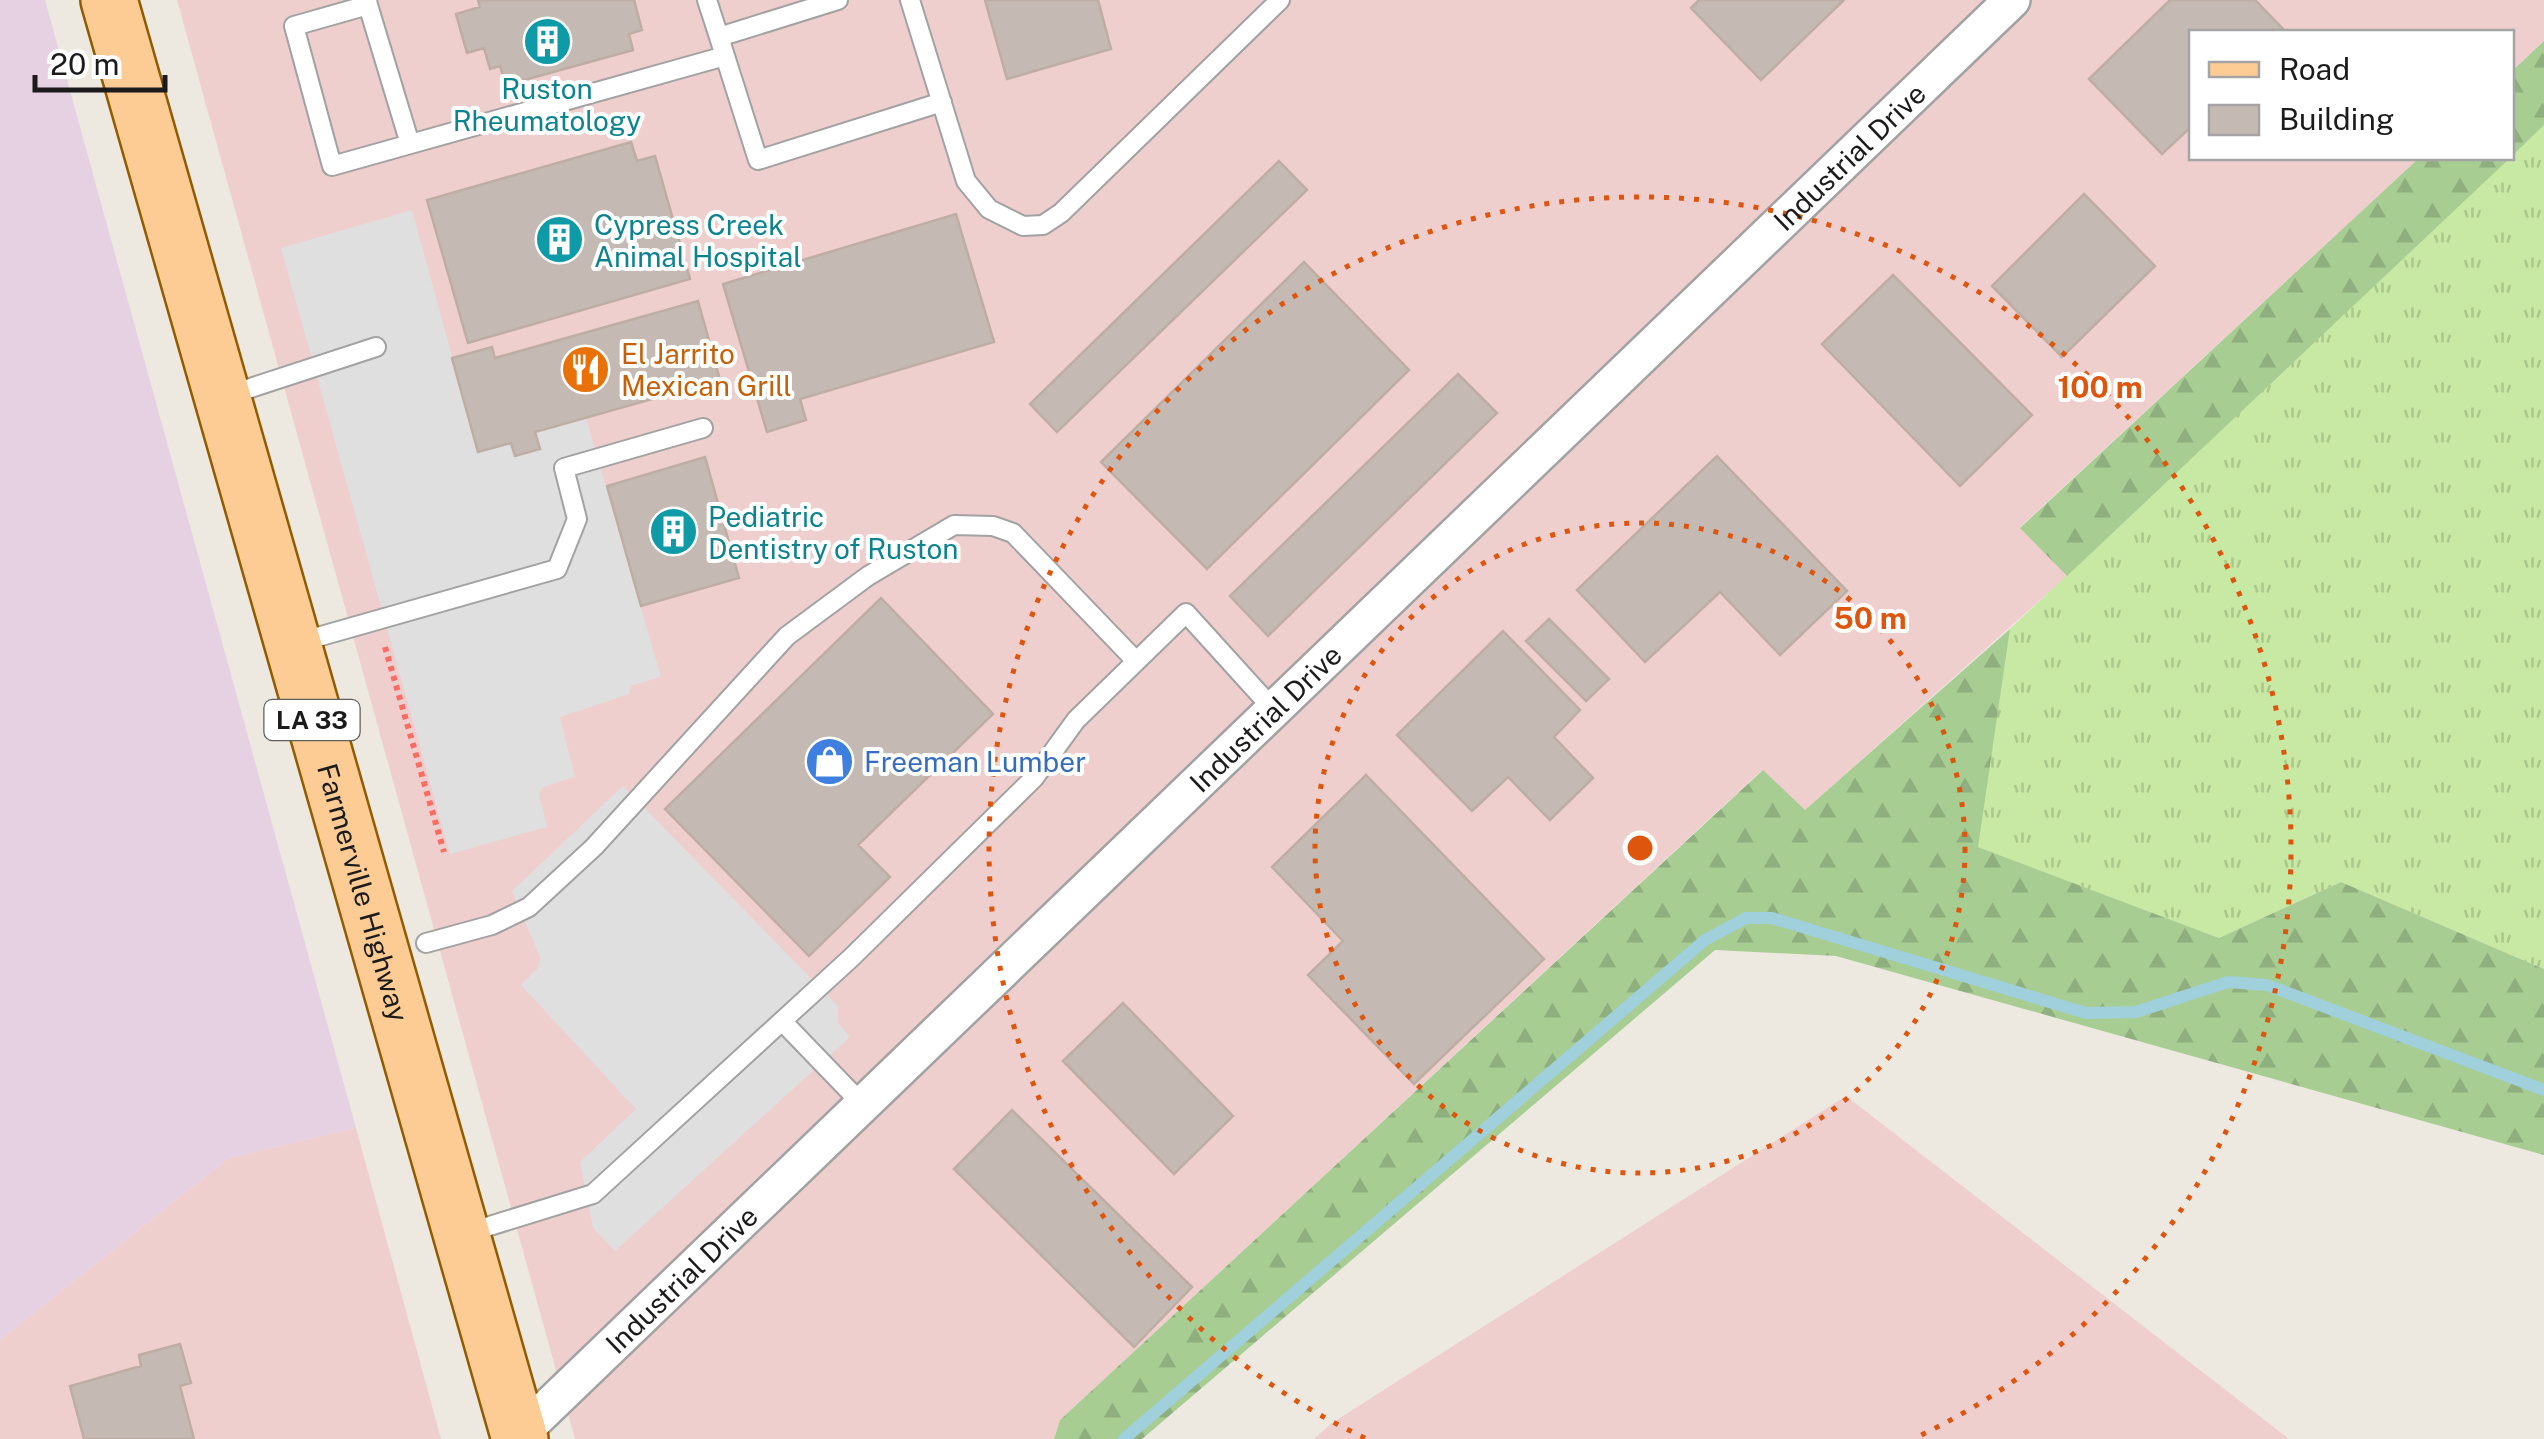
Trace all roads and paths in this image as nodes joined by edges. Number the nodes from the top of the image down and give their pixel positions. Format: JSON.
{"nodes":[{"id":1,"x":109,"y":0,"type":"edge"},
{"id":2,"x":707,"y":0,"type":"edge"},
{"id":3,"x":838,"y":0,"type":"edge"},
{"id":4,"x":910,"y":0,"type":"edge"},
{"id":5,"x":1280,"y":0,"type":"edge"},
{"id":6,"x":2012,"y":0,"type":"edge"},
{"id":7,"x":368,"y":3,"type":"edge"},
{"id":8,"x":718,"y":37,"type":"junction"},
{"id":9,"x":725,"y":56,"type":"junction"},
{"id":10,"x":942,"y":102,"type":"junction"},
{"id":11,"x":410,"y":144,"type":"junction"},
{"id":12,"x":376,"y":347,"type":"dead end"},
{"id":13,"x":221,"y":398,"type":"junction"},
{"id":14,"x":703,"y":428,"type":"dead end"},
{"id":15,"x":290,"y":644,"type":"junction"},
{"id":16,"x":385,"y":646,"type":"dead end"},
{"id":17,"x":1136,"y":661,"type":"junction"},
{"id":18,"x":1274,"y":710,"type":"junction"},
{"id":19,"x":444,"y":852,"type":"dead end"},
{"id":20,"x":426,"y":944,"type":"dead end"},
{"id":21,"x":782,"y":1021,"type":"junction"},
{"id":22,"x":863,"y":1105,"type":"junction"},
{"id":23,"x":463,"y":1234,"type":"junction"},
{"id":24,"x":519,"y":1437,"type":"edge"}],
"edges":[{"from":1,"to":13,"type":"main road","name":"Farmerville Highway","number":"LA 33"},
{"from":2,"to":8,"type":"lane"},
{"from":3,"to":8,"type":"lane"},
{"from":4,"to":10,"type":"lane"},
{"from":5,"to":10,"type":"lane"},
{"from":6,"to":18,"type":"street","name":"Industrial Drive"},
{"from":7,"to":11,"type":"lane"},
{"from":7,"to":11,"type":"lane"},
{"from":8,"to":9,"type":"lane"},
{"from":9,"to":10,"type":"lane"},
{"from":9,"to":11,"type":"lane"},
{"from":12,"to":13,"type":"lane"},
{"from":13,"to":15,"type":"main road","name":"Farmerville Highway","number":"LA 33"},
{"from":14,"to":15,"type":"lane"},
{"from":15,"to":23,"type":"main road","name":"Farmerville Highway","number":"LA 33"},
{"from":16,"to":19,"type":"path"},
{"from":17,"to":18,"type":"lane"},
{"from":17,"to":20,"type":"lane"},
{"from":17,"to":21,"type":"lane"},
{"from":18,"to":22,"type":"street","name":"Industrial Drive"},
{"from":21,"to":22,"type":"lane"},
{"from":21,"to":23,"type":"lane"},
{"from":22,"to":24,"type":"street","name":"Industrial Drive"},
{"from":23,"to":24,"type":"main road","name":"Farmerville Highway","number":"LA 33"}]}
